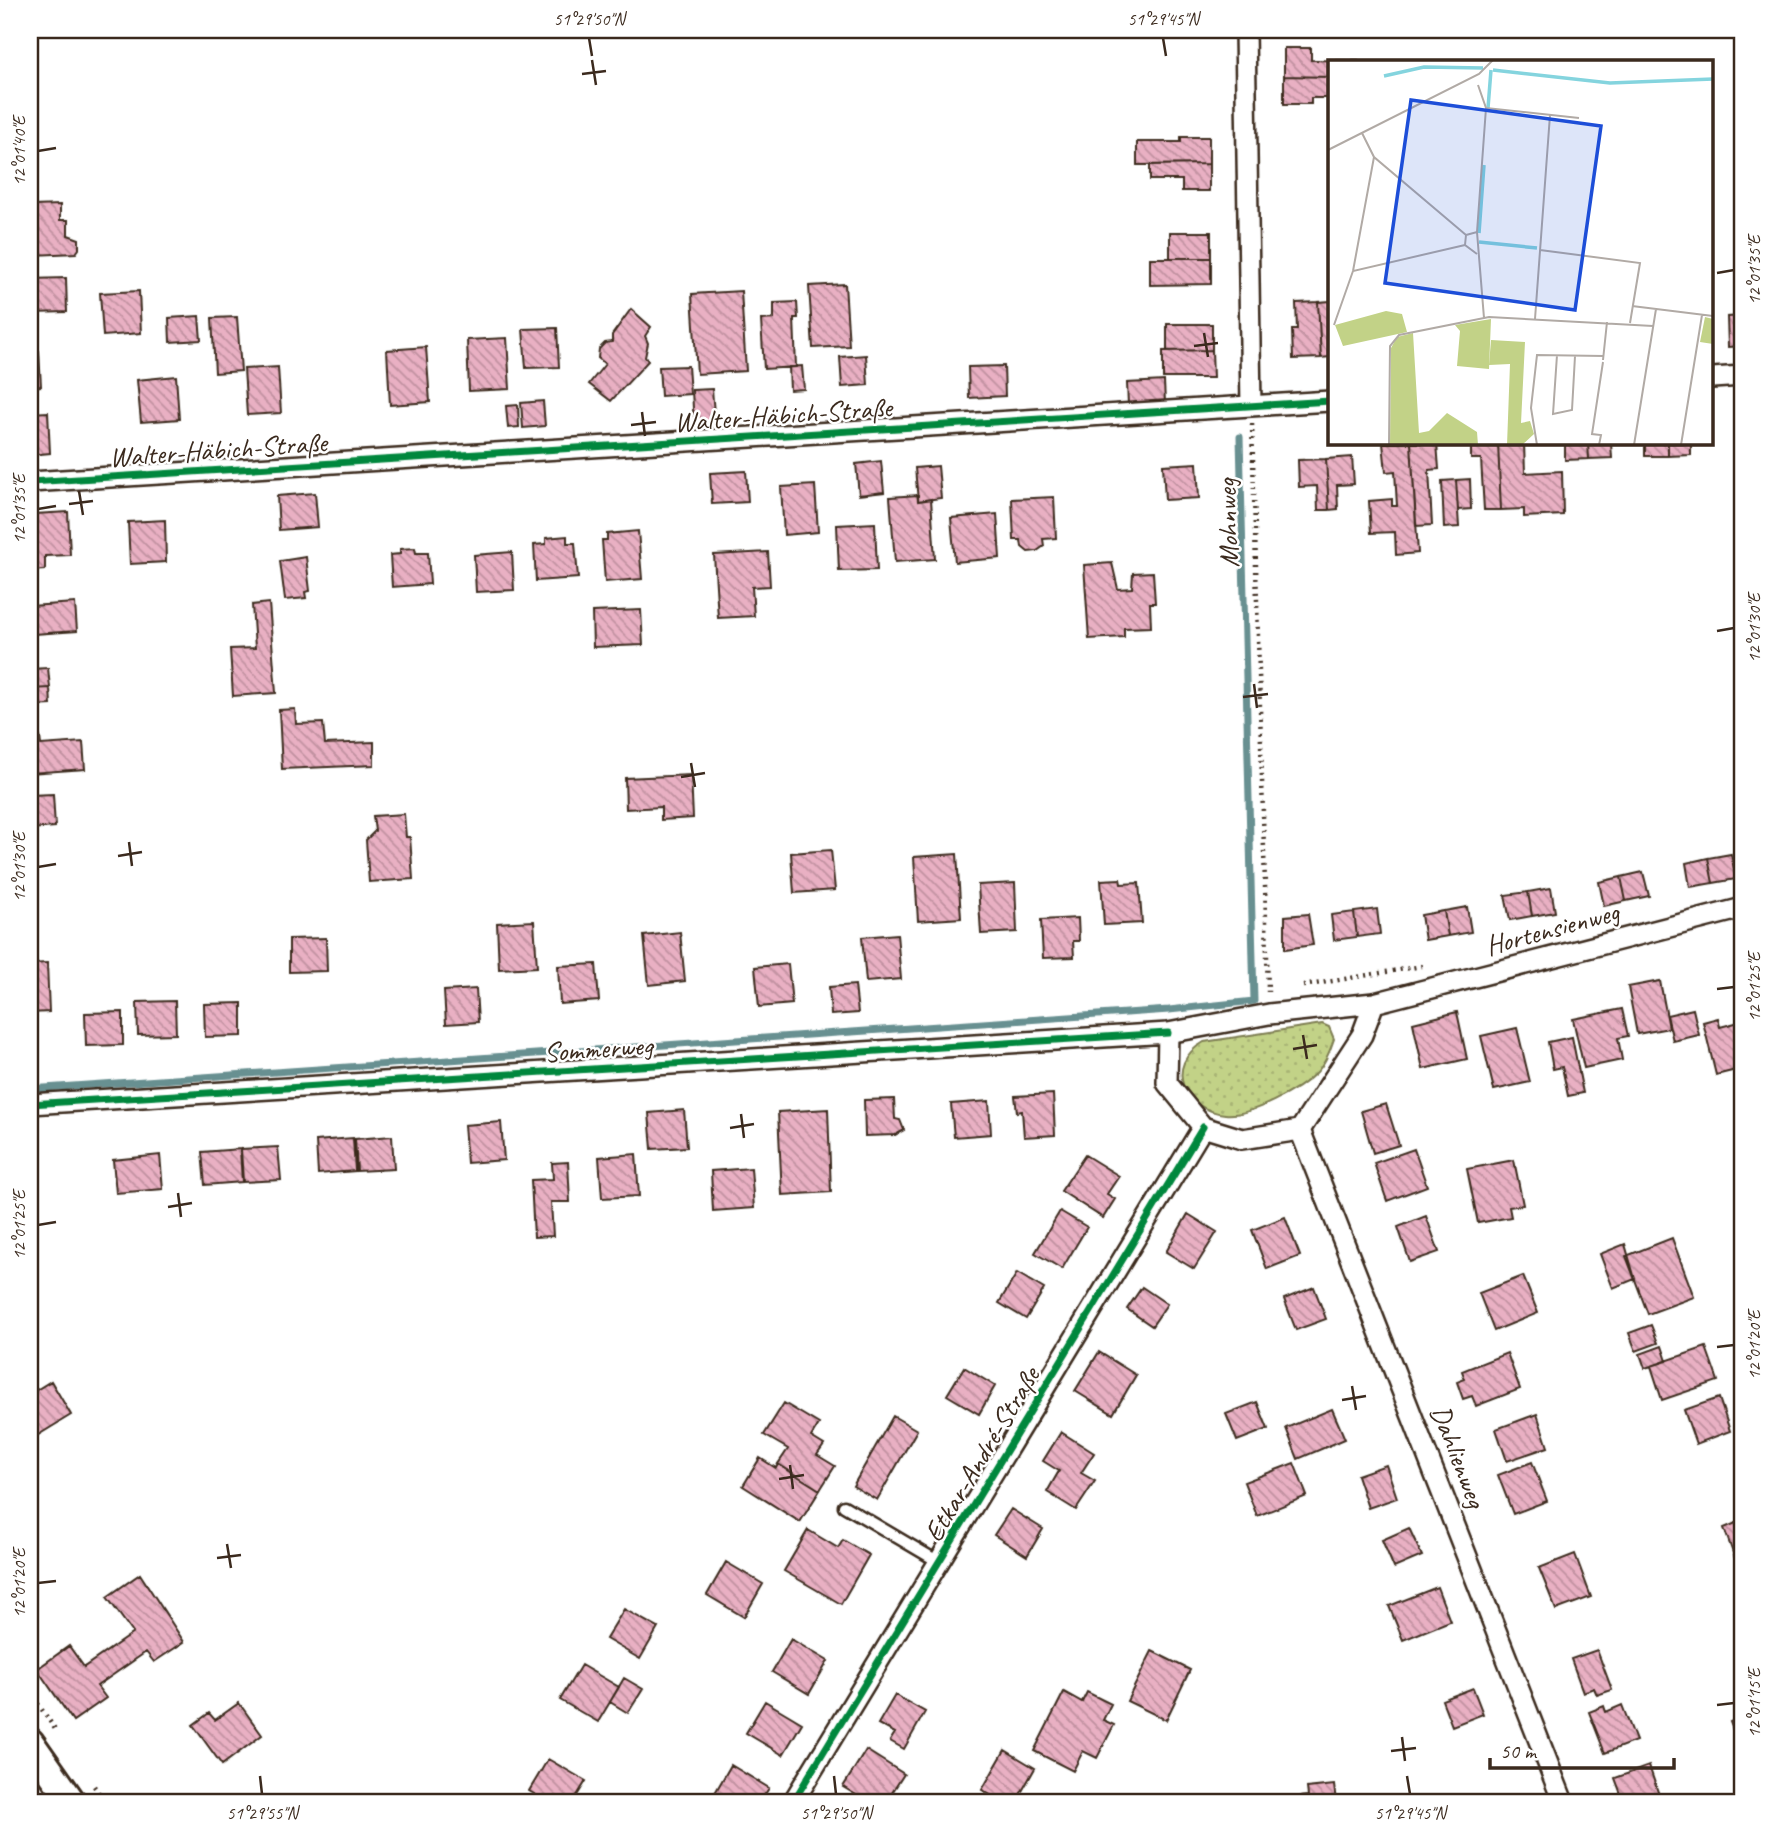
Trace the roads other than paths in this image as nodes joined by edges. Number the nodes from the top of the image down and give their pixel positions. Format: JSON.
{"nodes":[{"id":1,"x":1245,"y":30,"type":"edge"},
{"id":2,"x":1743,"y":376,"type":"edge"},
{"id":3,"x":1714,"y":378,"type":"edge"},
{"id":4,"x":1328,"y":401,"type":"edge"},
{"id":5,"x":1251,"y":405,"type":"junction"},
{"id":6,"x":30,"y":482,"type":"edge"},
{"id":7,"x":1743,"y":908,"type":"edge"},
{"id":8,"x":1374,"y":1003,"type":"junction"},
{"id":9,"x":1269,"y":1014,"type":"joint"},
{"id":10,"x":1168,"y":1033,"type":"junction"},
{"id":11,"x":30,"y":1104,"type":"edge"},
{"id":12,"x":1203,"y":1127,"type":"junction"},
{"id":13,"x":1300,"y":1130,"type":"junction"},
{"id":14,"x":844,"y":1506,"type":"dead end"},
{"id":15,"x":940,"y":1562,"type":"junction"},
{"id":16,"x":30,"y":1742,"type":"edge"},
{"id":17,"x":72,"y":1802,"type":"edge"},
{"id":18,"x":793,"y":1802,"type":"edge"},
{"id":19,"x":1563,"y":1802,"type":"edge"}],
"edges":[{"from":1,"to":5,"type":"street"},
{"from":2,"to":3,"type":"street"},
{"from":4,"to":5,"type":"street","name":"Walter-Häbich-Straße"},
{"from":5,"to":6,"type":"street","name":"Walter-Häbich-Straße"},
{"from":7,"to":8,"type":"street","name":"Hortensienweg"},
{"from":8,"to":9,"type":"street","name":"Hortensienweg"},
{"from":8,"to":13,"type":"street"},
{"from":9,"to":10,"type":"street","name":"Sommerweg"},
{"from":10,"to":11,"type":"street","name":"Sommerweg"},
{"from":10,"to":12,"type":"street"},
{"from":12,"to":13,"type":"street"},
{"from":12,"to":15,"type":"street","name":"Etkar-André-Straße"},
{"from":13,"to":19,"type":"street","name":"Dahlienweg"},
{"from":14,"to":15,"type":"lane"},
{"from":15,"to":18,"type":"street","name":"Etkar-André-Straße"},
{"from":16,"to":17,"type":"street"}]}
